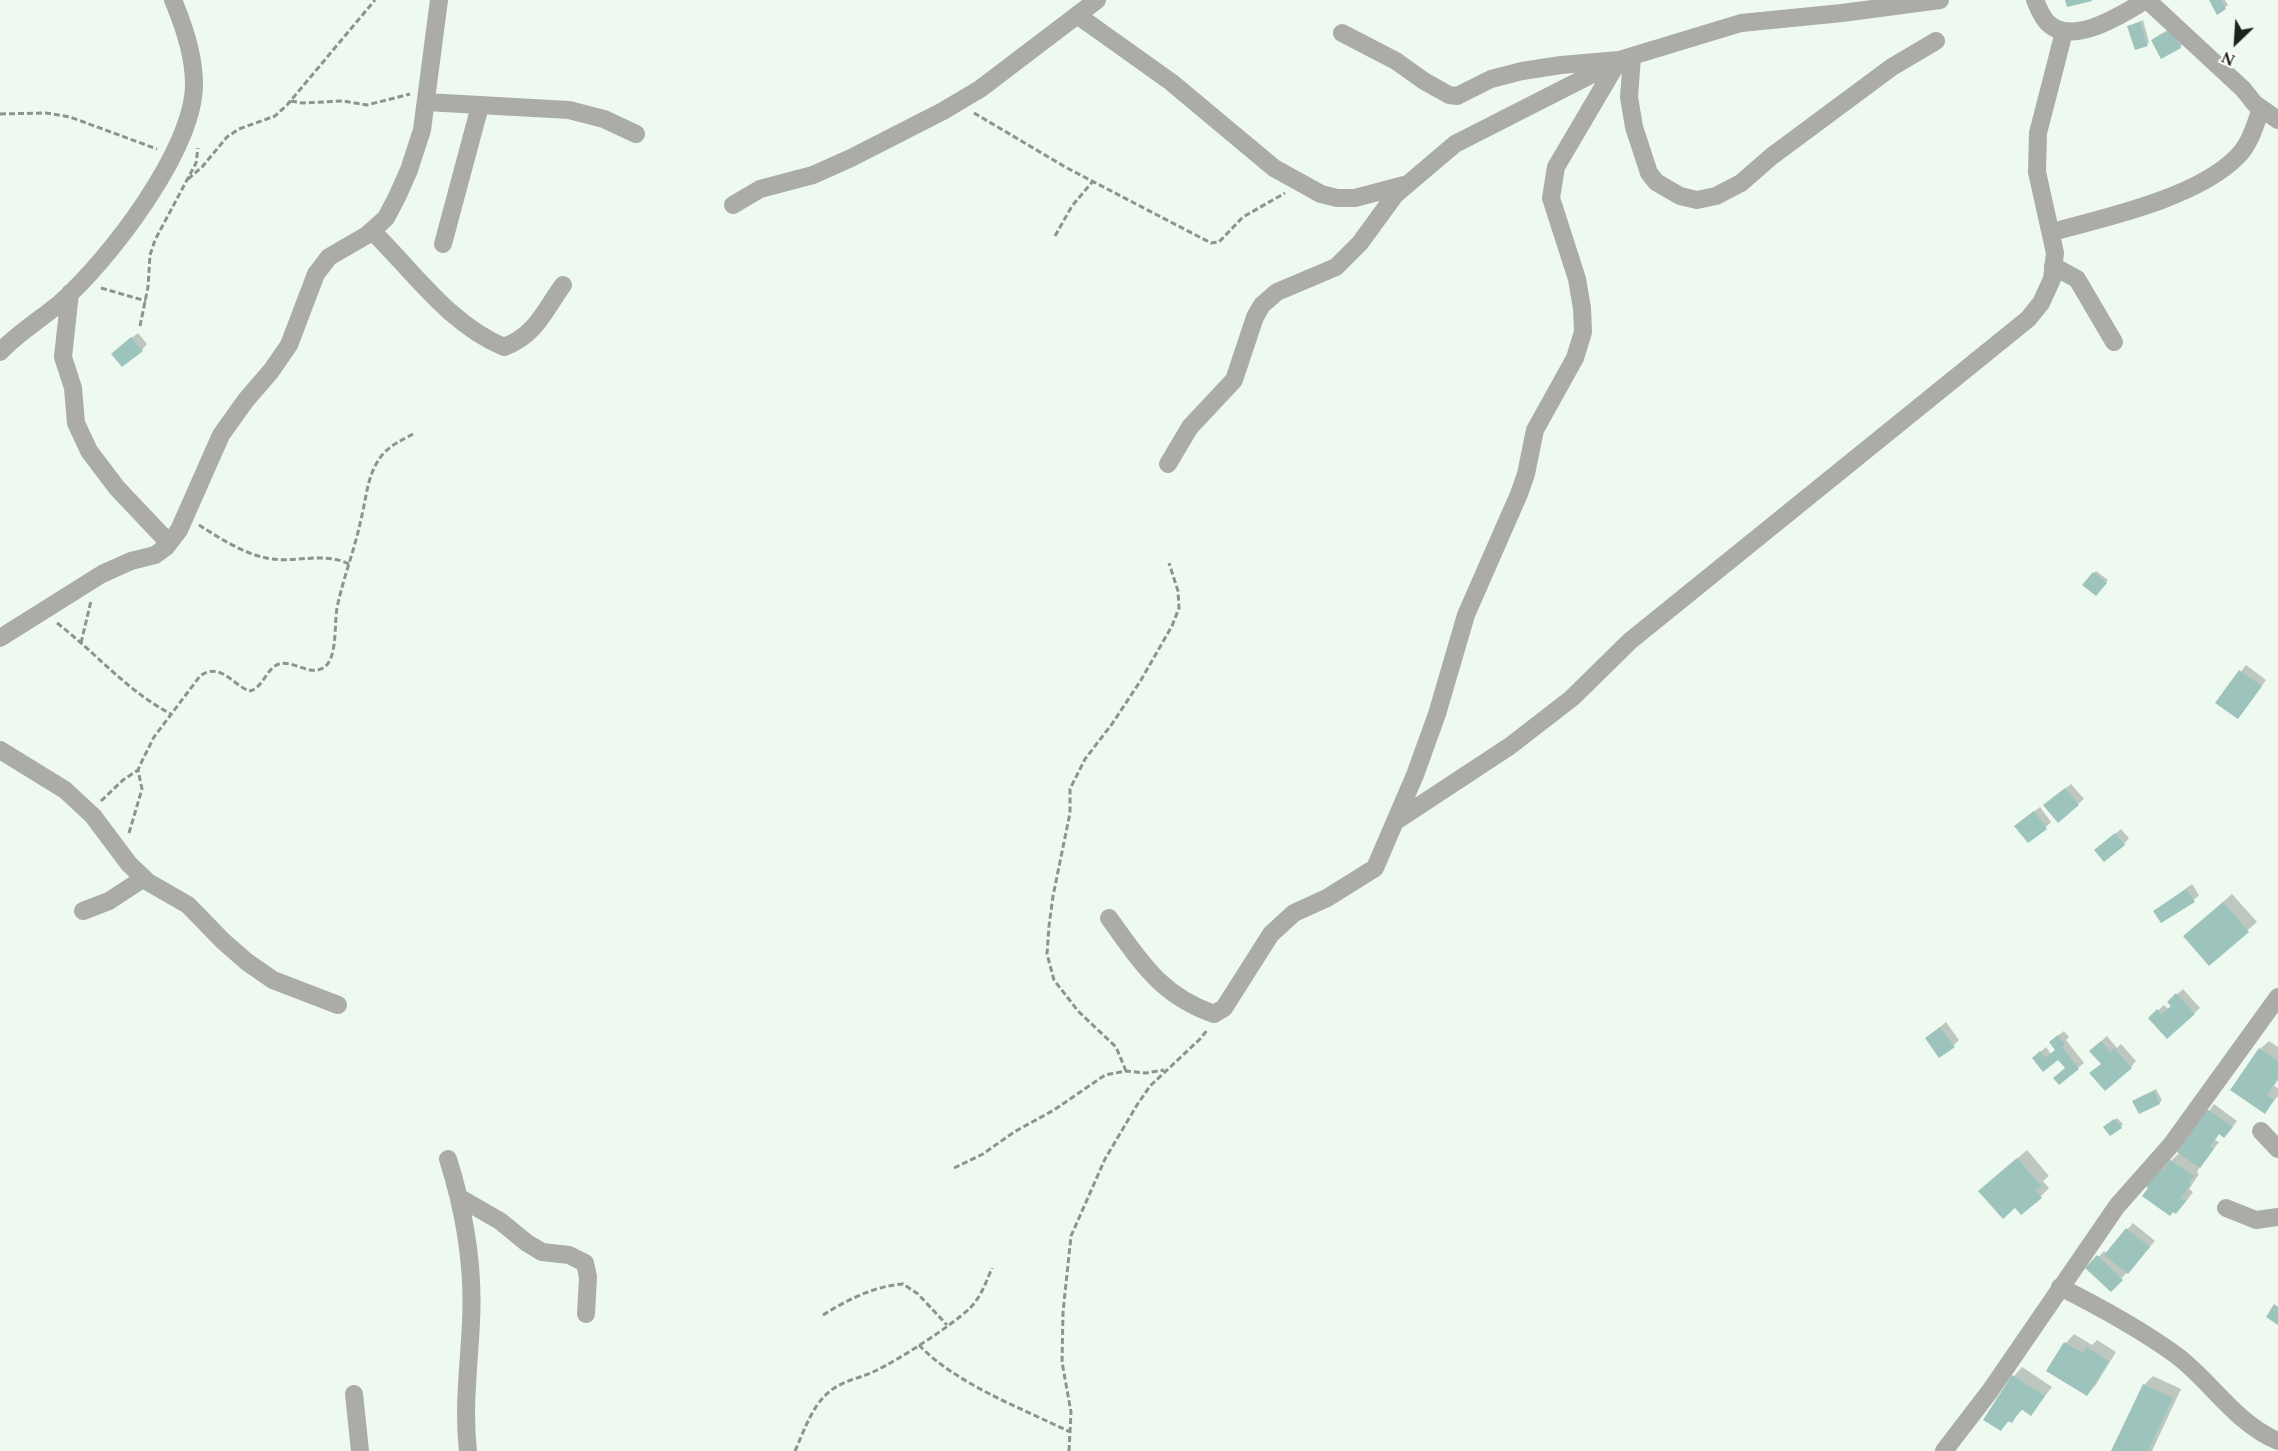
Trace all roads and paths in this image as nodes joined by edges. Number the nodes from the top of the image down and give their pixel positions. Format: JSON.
{"nodes":[{"id":1,"x":173,"y":0,"type":"edge"},
{"id":2,"x":375,"y":0,"type":"edge"},
{"id":3,"x":439,"y":0,"type":"edge"},
{"id":4,"x":1097,"y":0,"type":"edge"},
{"id":5,"x":1940,"y":0,"type":"edge"},
{"id":6,"x":2035,"y":0,"type":"edge"},
{"id":7,"x":2146,"y":0,"type":"edge"},
{"id":8,"x":1077,"y":15,"type":"junction"},
{"id":9,"x":2064,"y":32,"type":"junction"},
{"id":10,"x":1342,"y":33,"type":"dead end"},
{"id":11,"x":1936,"y":41,"type":"dead end"},
{"id":12,"x":1626,"y":58,"type":"junction"},
{"id":13,"x":427,"y":97,"type":"junction"},
{"id":14,"x":291,"y":101,"type":"junction"},
{"id":15,"x":957,"y":103,"type":"junction"},
{"id":16,"x":480,"y":106,"type":"junction"},
{"id":17,"x":2261,"y":108,"type":"junction"},
{"id":18,"x":0,"y":114,"type":"edge"},
{"id":19,"x":2278,"y":120,"type":"edge"},
{"id":20,"x":636,"y":134,"type":"dead end"},
{"id":21,"x":198,"y":146,"type":"dead end"},
{"id":22,"x":172,"y":155,"type":"junction"},
{"id":23,"x":188,"y":179,"type":"junction"},
{"id":24,"x":1297,"y":180,"type":"junction"},
{"id":25,"x":1093,"y":181,"type":"junction"},
{"id":26,"x":1407,"y":184,"type":"junction"},
{"id":27,"x":733,"y":205,"type":"dead end"},
{"id":28,"x":372,"y":231,"type":"junction"},
{"id":29,"x":2052,"y":232,"type":"junction"},
{"id":30,"x":1055,"y":237,"type":"dead end"},
{"id":31,"x":443,"y":244,"type":"dead end"},
{"id":32,"x":2054,"y":266,"type":"junction"},
{"id":33,"x":563,"y":285,"type":"dead end"},
{"id":34,"x":74,"y":289,"type":"junction"},
{"id":35,"x":146,"y":301,"type":"junction"},
{"id":36,"x":140,"y":326,"type":"dead end"},
{"id":37,"x":2114,"y":342,"type":"dead end"},
{"id":38,"x":0,"y":352,"type":"edge"},
{"id":39,"x":413,"y":434,"type":"dead end"},
{"id":40,"x":1168,"y":464,"type":"dead end"},
{"id":41,"x":185,"y":516,"type":"junction"},
{"id":42,"x":169,"y":543,"type":"junction"},
{"id":43,"x":1169,"y":562,"type":"dead end"},
{"id":44,"x":349,"y":565,"type":"junction"},
{"id":45,"x":89,"y":582,"type":"junction"},
{"id":46,"x":41,"y":611,"type":"junction"},
{"id":47,"x":0,"y":638,"type":"edge"},
{"id":48,"x":81,"y":643,"type":"junction"},
{"id":49,"x":171,"y":714,"type":"junction"},
{"id":50,"x":0,"y":750,"type":"edge"},
{"id":51,"x":138,"y":770,"type":"junction"},
{"id":52,"x":87,"y":811,"type":"junction"},
{"id":53,"x":1396,"y":821,"type":"junction"},
{"id":54,"x":121,"y":854,"type":"junction"},
{"id":55,"x":144,"y":878,"type":"junction"},
{"id":56,"x":83,"y":911,"type":"dead end"},
{"id":57,"x":1108,"y":918,"type":"dead end"},
{"id":58,"x":2278,"y":997,"type":"edge"},
{"id":59,"x":338,"y":1005,"type":"dead end"},
{"id":60,"x":1219,"y":1013,"type":"junction"},
{"id":61,"x":1166,"y":1070,"type":"junction"},
{"id":62,"x":1126,"y":1071,"type":"junction"},
{"id":63,"x":2261,"y":1131,"type":"dead end"},
{"id":64,"x":2278,"y":1149,"type":"edge"},
{"id":65,"x":448,"y":1159,"type":"dead end"},
{"id":66,"x":954,"y":1168,"type":"dead end"},
{"id":67,"x":460,"y":1198,"type":"junction"},
{"id":68,"x":2226,"y":1208,"type":"dead end"},
{"id":69,"x":2278,"y":1217,"type":"edge"},
{"id":70,"x":993,"y":1268,"type":"dead end"},
{"id":71,"x":2060,"y":1287,"type":"junction"},
{"id":72,"x":586,"y":1314,"type":"dead end"},
{"id":73,"x":823,"y":1315,"type":"dead end"},
{"id":74,"x":947,"y":1325,"type":"junction"},
{"id":75,"x":918,"y":1345,"type":"junction"},
{"id":76,"x":354,"y":1394,"type":"dead end"},
{"id":77,"x":1070,"y":1432,"type":"junction"},
{"id":78,"x":2278,"y":1441,"type":"edge"},
{"id":79,"x":360,"y":1451,"type":"edge"},
{"id":80,"x":468,"y":1451,"type":"edge"},
{"id":81,"x":795,"y":1451,"type":"edge"},
{"id":82,"x":1069,"y":1451,"type":"edge"},
{"id":83,"x":1944,"y":1451,"type":"edge"}],
"edges":[{"from":1,"to":22,"type":"street"},
{"from":2,"to":14,"type":"path"},
{"from":3,"to":13,"type":"street"},
{"from":4,"to":8,"type":"street"},
{"from":5,"to":12,"type":"street"},
{"from":6,"to":9,"type":"street"},
{"from":7,"to":9,"type":"street"},
{"from":7,"to":17,"type":"street"},
{"from":8,"to":15,"type":"street"},
{"from":8,"to":24,"type":"street"},
{"from":9,"to":29,"type":"street"},
{"from":10,"to":12,"type":"street"},
{"from":11,"to":12,"type":"street"},
{"from":12,"to":26,"type":"street"},
{"from":12,"to":53,"type":"street"},
{"from":13,"to":14,"type":"path"},
{"from":13,"to":16,"type":"street"},
{"from":13,"to":28,"type":"street"},
{"from":14,"to":23,"type":"path"},
{"from":15,"to":25,"type":"path"},
{"from":15,"to":27,"type":"street"},
{"from":16,"to":20,"type":"street"},
{"from":16,"to":31,"type":"street"},
{"from":17,"to":19,"type":"street"},
{"from":17,"to":29,"type":"street"},
{"from":18,"to":22,"type":"path"},
{"from":21,"to":23,"type":"path"},
{"from":22,"to":34,"type":"street"},
{"from":23,"to":35,"type":"path"},
{"from":24,"to":25,"type":"path"},
{"from":24,"to":26,"type":"street"},
{"from":25,"to":30,"type":"path"},
{"from":26,"to":40,"type":"street"},
{"from":28,"to":33,"type":"street"},
{"from":28,"to":41,"type":"street"},
{"from":29,"to":32,"type":"street"},
{"from":32,"to":37,"type":"street"},
{"from":32,"to":53,"type":"street"},
{"from":34,"to":35,"type":"path"},
{"from":34,"to":38,"type":"street"},
{"from":34,"to":42,"type":"street"},
{"from":35,"to":36,"type":"path"},
{"from":39,"to":44,"type":"path"},
{"from":41,"to":42,"type":"street"},
{"from":41,"to":44,"type":"path"},
{"from":42,"to":45,"type":"street"},
{"from":43,"to":62,"type":"path"},
{"from":44,"to":49,"type":"path"},
{"from":45,"to":46,"type":"street"},
{"from":45,"to":48,"type":"path"},
{"from":46,"to":47,"type":"street"},
{"from":46,"to":48,"type":"path"},
{"from":48,"to":49,"type":"path"},
{"from":49,"to":51,"type":"path"},
{"from":50,"to":52,"type":"street"},
{"from":51,"to":52,"type":"path"},
{"from":51,"to":54,"type":"path"},
{"from":52,"to":54,"type":"street"},
{"from":53,"to":60,"type":"street"},
{"from":54,"to":55,"type":"street"},
{"from":55,"to":56,"type":"street"},
{"from":55,"to":59,"type":"street"},
{"from":57,"to":60,"type":"street"},
{"from":58,"to":71,"type":"street"},
{"from":60,"to":61,"type":"path"},
{"from":61,"to":62,"type":"path"},
{"from":61,"to":77,"type":"path"},
{"from":62,"to":66,"type":"path"},
{"from":63,"to":64,"type":"street"},
{"from":65,"to":67,"type":"street"},
{"from":67,"to":72,"type":"street"},
{"from":67,"to":80,"type":"street"},
{"from":68,"to":69,"type":"street"},
{"from":70,"to":74,"type":"path"},
{"from":71,"to":78,"type":"street"},
{"from":71,"to":83,"type":"street"},
{"from":73,"to":74,"type":"path"},
{"from":74,"to":75,"type":"path"},
{"from":75,"to":77,"type":"path"},
{"from":75,"to":81,"type":"path"},
{"from":76,"to":79,"type":"street"},
{"from":77,"to":82,"type":"path"}]}
